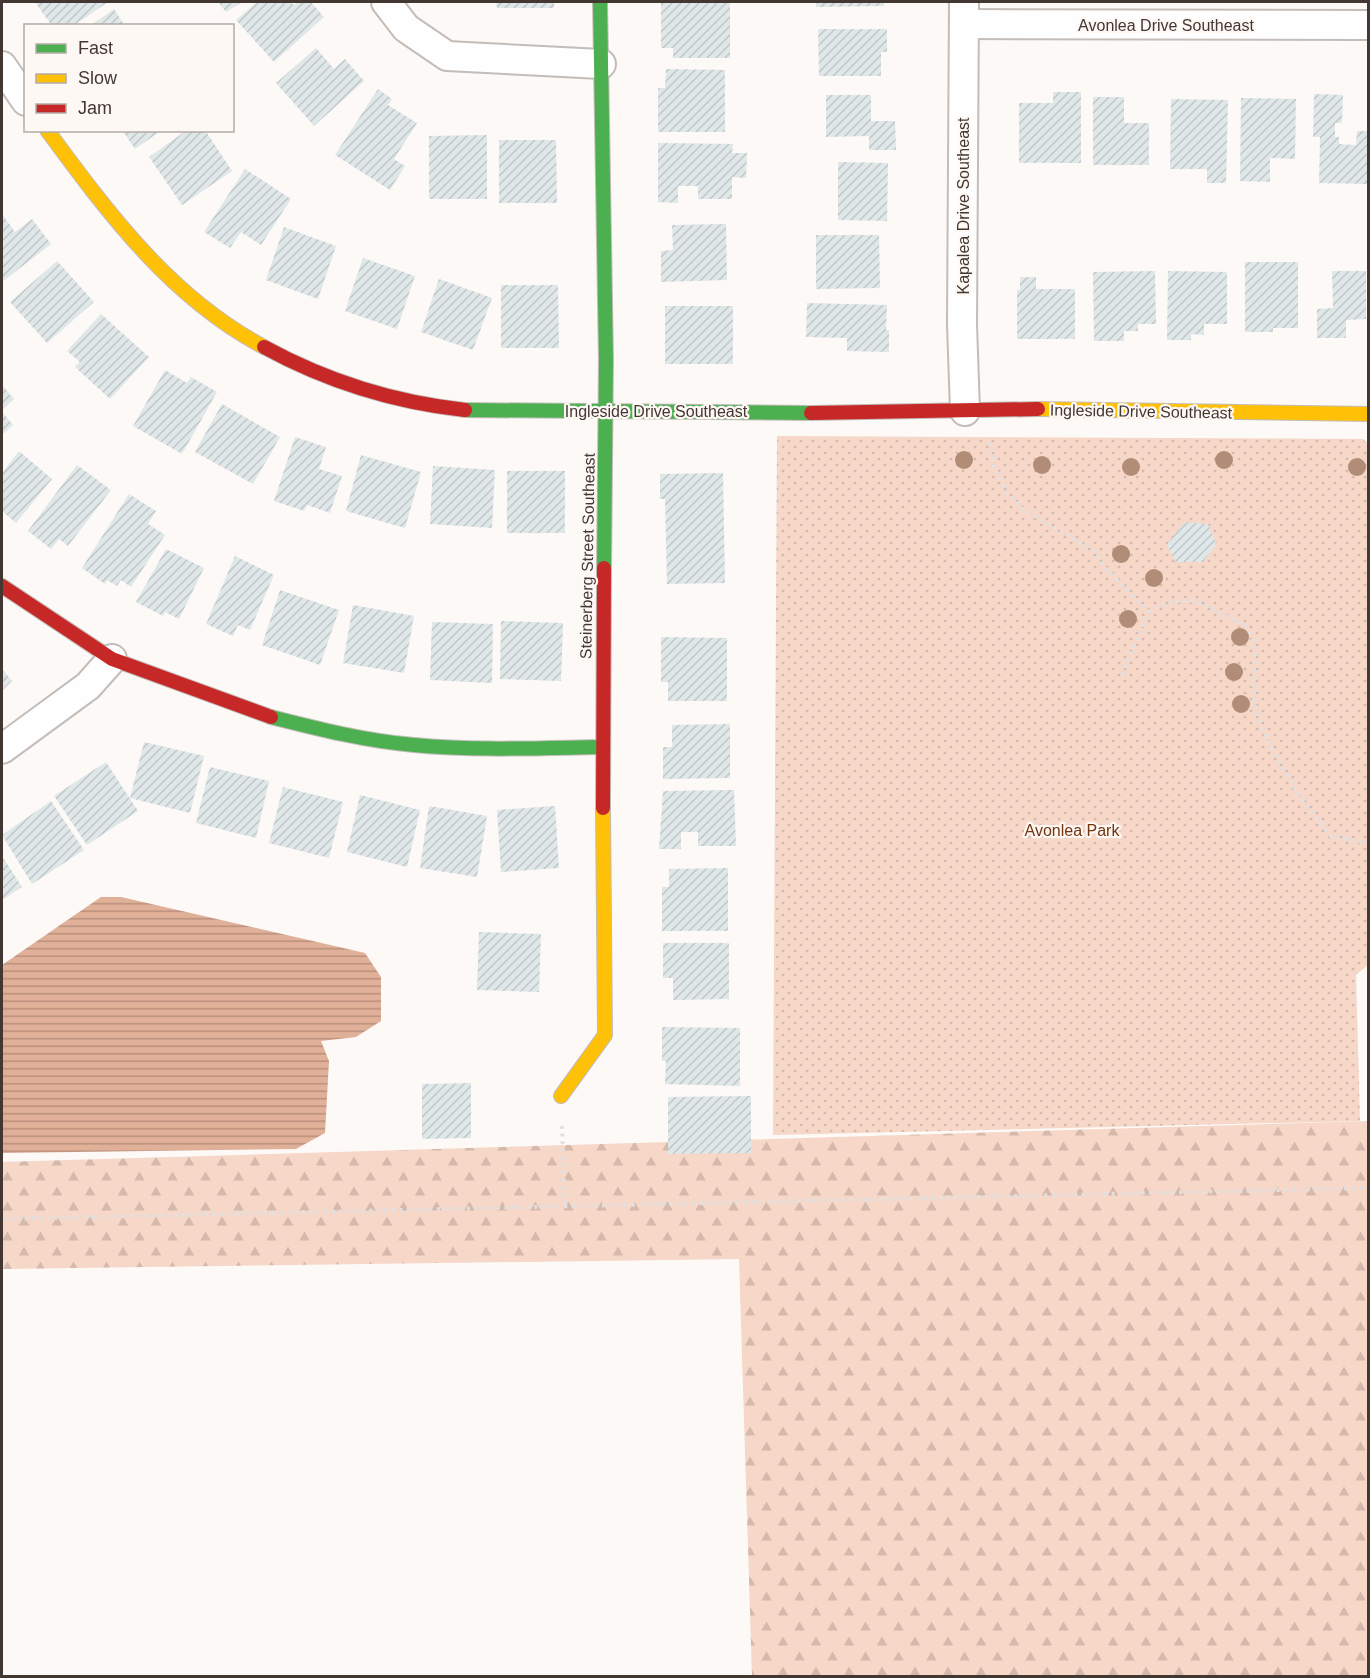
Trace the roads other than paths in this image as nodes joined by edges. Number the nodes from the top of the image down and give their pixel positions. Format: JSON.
{"nodes":[{"id":1,"x":386,"y":2,"type":"edge"},
{"id":2,"x":600,"y":2,"type":"edge"},
{"id":3,"x":964,"y":13,"type":"edge"},
{"id":4,"x":1368,"y":26,"type":"edge"},
{"id":5,"x":601,"y":64,"type":"junction"},
{"id":6,"x":2,"y":66,"type":"edge"},
{"id":7,"x":24,"y":98,"type":"edge"},
{"id":8,"x":48,"y":132,"type":"edge"},
{"id":9,"x":606,"y":409,"type":"junction"},
{"id":10,"x":965,"y":411,"type":"junction"},
{"id":11,"x":1368,"y":414,"type":"edge"},
{"id":12,"x":2,"y":586,"type":"edge"},
{"id":13,"x":112,"y":658,"type":"junction"},
{"id":14,"x":602,"y":747,"type":"junction"},
{"id":15,"x":2,"y":749,"type":"edge"},
{"id":16,"x":561,"y":1096,"type":"road end"}],
"edges":[{"from":1,"to":5,"type":"street"},
{"from":2,"to":5,"type":"street","name":"Steinerberg Street Southeast"},
{"from":3,"to":4,"type":"street","name":"Avonlea Drive Southeast"},
{"from":3,"to":10,"type":"street","name":"Kapalea Drive Southeast"},
{"from":5,"to":9,"type":"street","name":"Steinerberg Street Southeast"},
{"from":6,"to":7,"type":"street"},
{"from":8,"to":9,"type":"street","name":"Ingleside Drive Southeast"},
{"from":9,"to":10,"type":"street","name":"Ingleside Drive Southeast"},
{"from":9,"to":14,"type":"street","name":"Steinerberg Street Southeast"},
{"from":10,"to":11,"type":"street","name":"Ingleside Drive Southeast"},
{"from":12,"to":13,"type":"street"},
{"from":13,"to":14,"type":"street"},
{"from":13,"to":15,"type":"street"},
{"from":14,"to":16,"type":"street","name":"Steinerberg Street Southeast"}]}
